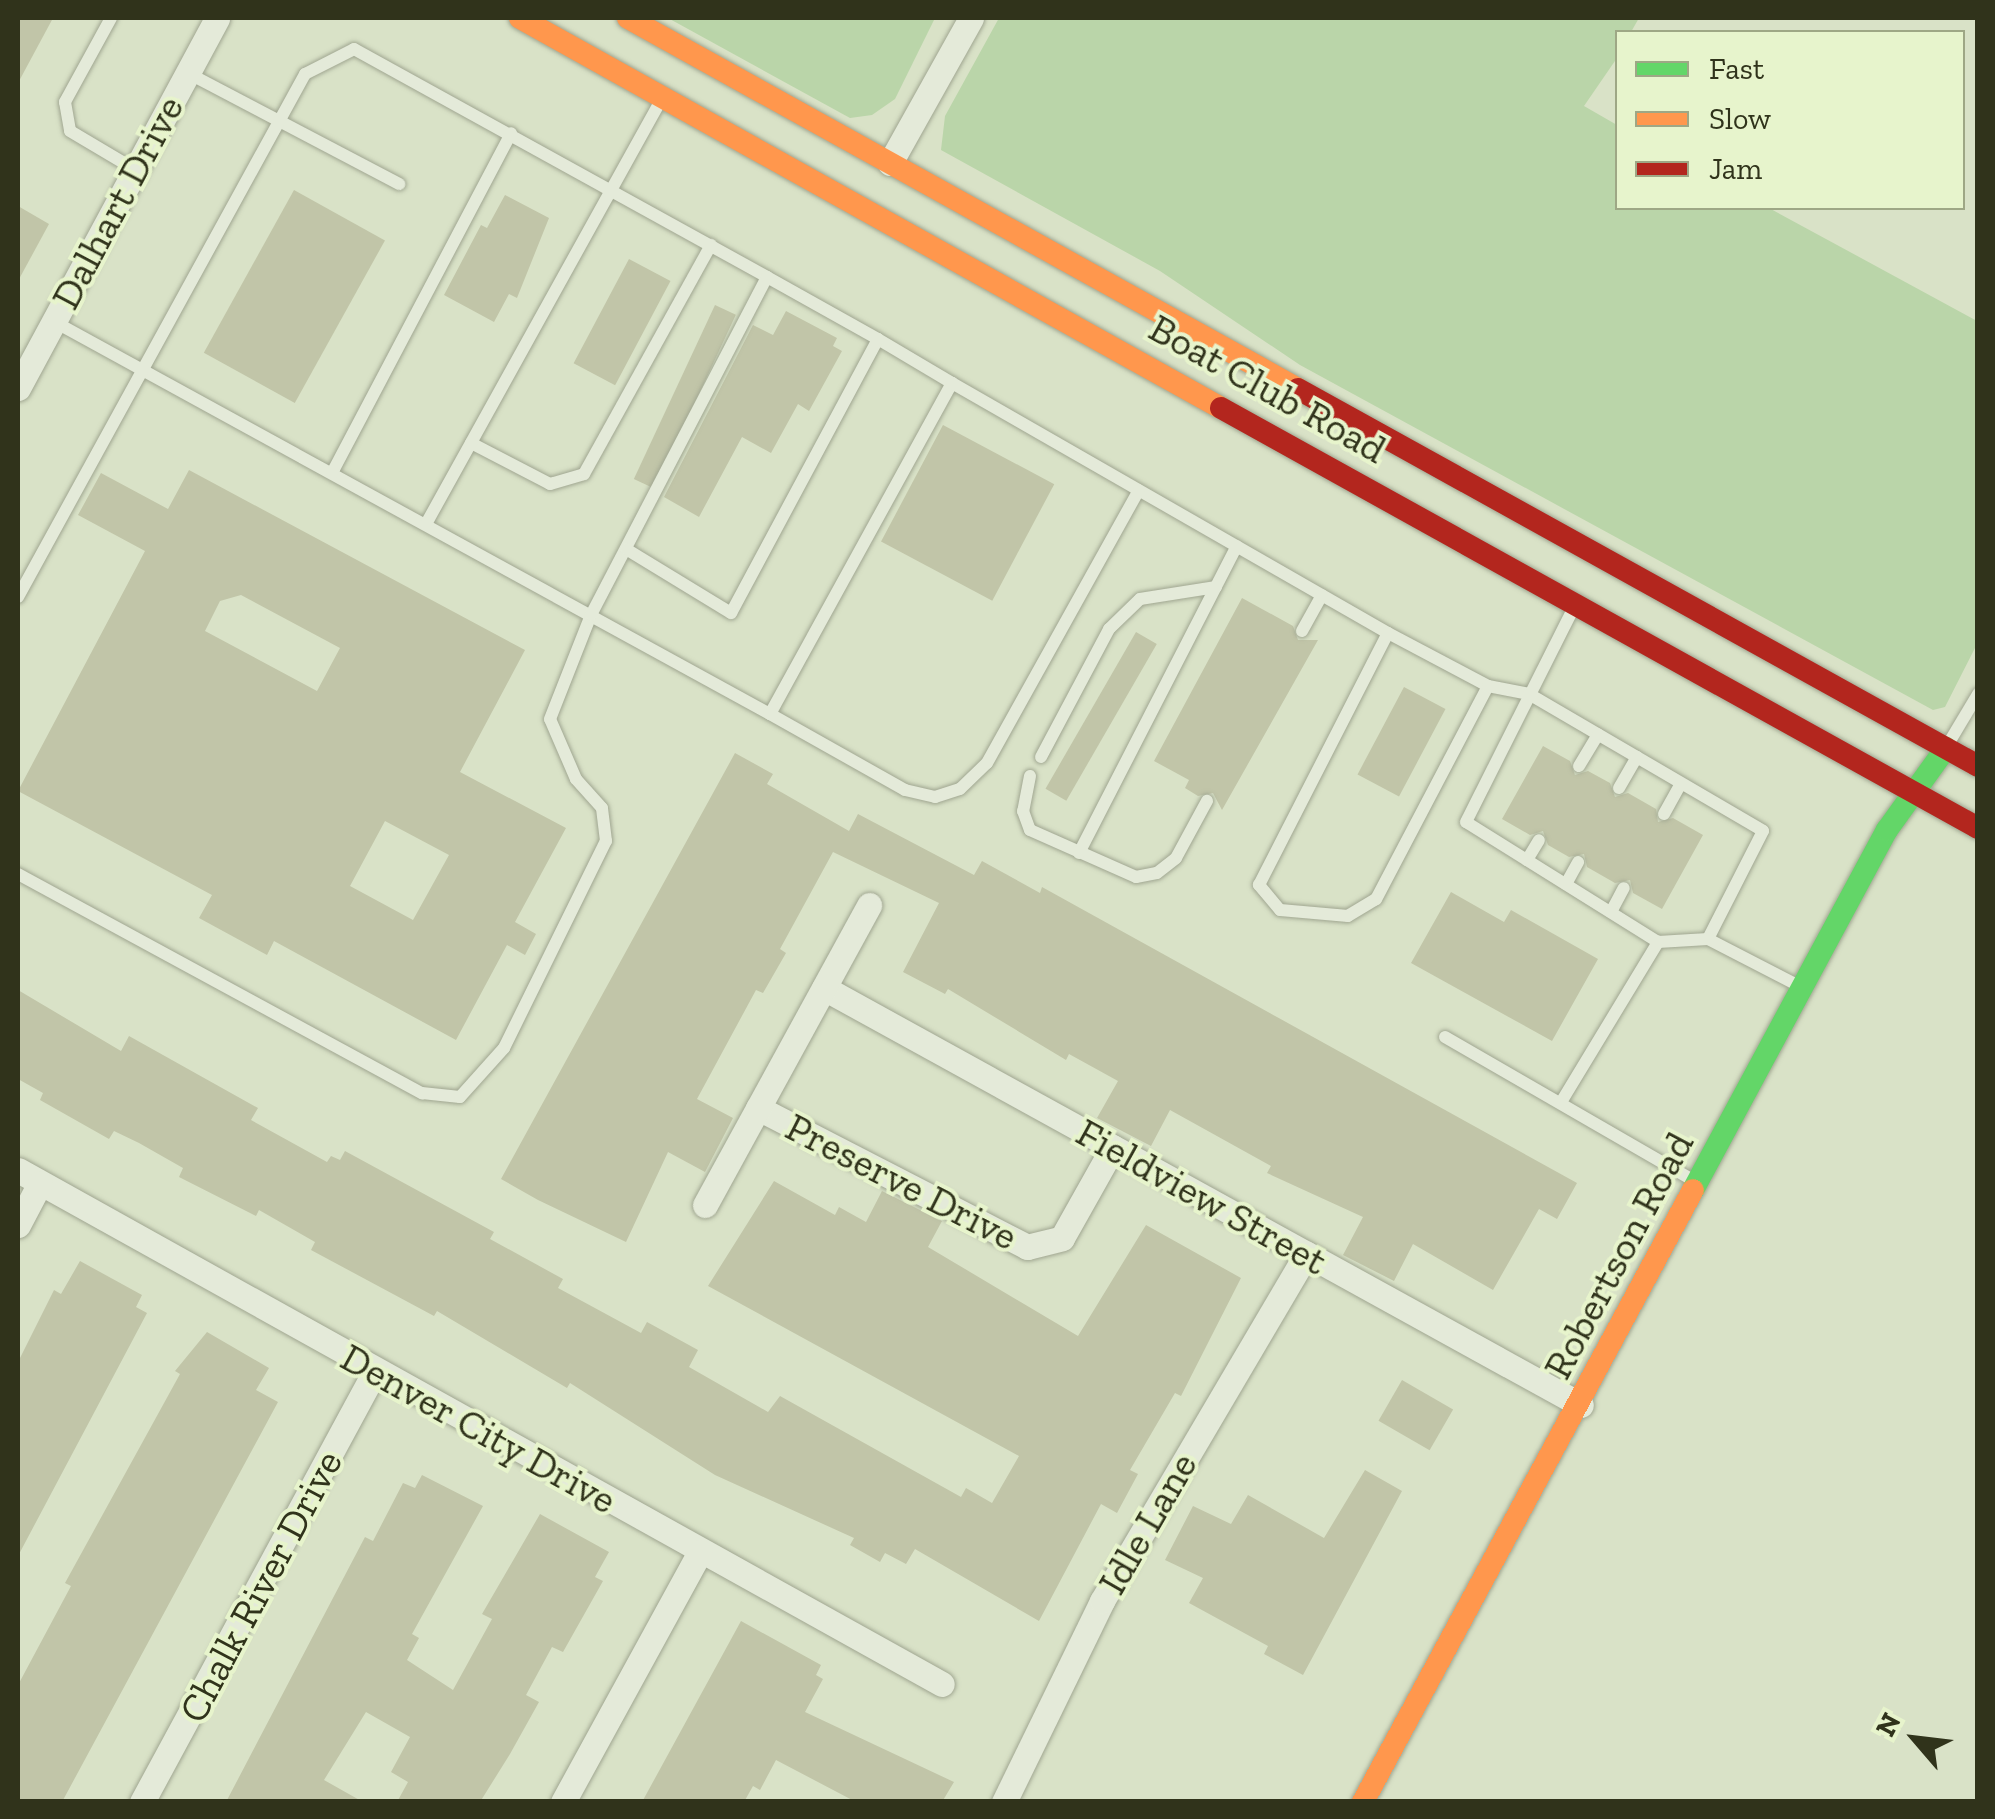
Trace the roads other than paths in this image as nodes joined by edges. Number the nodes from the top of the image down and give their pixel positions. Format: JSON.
{"nodes":[{"id":1,"x":111,"y":18,"type":"edge"},
{"id":2,"x":217,"y":18,"type":"edge"},
{"id":3,"x":520,"y":18,"type":"edge"},
{"id":4,"x":628,"y":18,"type":"edge"},
{"id":5,"x":971,"y":18,"type":"edge"},
{"id":6,"x":186,"y":72,"type":"junction"},
{"id":7,"x":662,"y":96,"type":"junction"},
{"id":8,"x":275,"y":122,"type":"junction"},
{"id":9,"x":511,"y":133,"type":"junction"},
{"id":10,"x":890,"y":162,"type":"junction"},
{"id":11,"x":134,"y":169,"type":"junction"},
{"id":12,"x":399,"y":184,"type":"dead end"},
{"id":13,"x":612,"y":187,"type":"junction"},
{"id":14,"x":711,"y":245,"type":"junction"},
{"id":15,"x":767,"y":277,"type":"junction"},
{"id":16,"x":53,"y":322,"type":"junction"},
{"id":17,"x":878,"y":338,"type":"junction"},
{"id":18,"x":142,"y":370,"type":"junction"},
{"id":19,"x":21,"y":374,"type":"edge"},
{"id":20,"x":952,"y":383,"type":"junction"},
{"id":21,"x":470,"y":443,"type":"junction"},
{"id":22,"x":332,"y":474,"type":"junction"},
{"id":23,"x":1139,"y":490,"type":"junction"},
{"id":24,"x":426,"y":524,"type":"junction"},
{"id":25,"x":1237,"y":546,"type":"junction"},
{"id":26,"x":626,"y":549,"type":"junction"},
{"id":27,"x":1216,"y":587,"type":"junction"},
{"id":28,"x":1322,"y":595,"type":"junction"},
{"id":29,"x":18,"y":597,"type":"edge"},
{"id":30,"x":1576,"y":603,"type":"junction"},
{"id":31,"x":592,"y":615,"type":"junction"},
{"id":32,"x":1302,"y":631,"type":"dead end"},
{"id":33,"x":1388,"y":633,"type":"junction"},
{"id":34,"x":1488,"y":686,"type":"junction"},
{"id":35,"x":1529,"y":694,"type":"junction"},
{"id":36,"x":1978,"y":694,"type":"edge"},
{"id":37,"x":770,"y":714,"type":"junction"},
{"id":38,"x":1598,"y":734,"type":"junction"},
{"id":39,"x":1946,"y":748,"type":"junction"},
{"id":40,"x":1637,"y":757,"type":"junction"},
{"id":41,"x":1040,"y":758,"type":"dead end"},
{"id":42,"x":1579,"y":766,"type":"dead end"},
{"id":43,"x":1978,"y":766,"type":"edge"},
{"id":44,"x":1030,"y":776,"type":"dead end"},
{"id":45,"x":1682,"y":783,"type":"junction"},
{"id":46,"x":1620,"y":788,"type":"dead end"},
{"id":47,"x":1910,"y":791,"type":"junction"},
{"id":48,"x":1207,"y":801,"type":"dead end"},
{"id":49,"x":1664,"y":814,"type":"dead end"},
{"id":50,"x":1978,"y":828,"type":"edge"},
{"id":51,"x":1539,"y":840,"type":"dead end"},
{"id":52,"x":1079,"y":853,"type":"junction"},
{"id":53,"x":1528,"y":860,"type":"junction"},
{"id":54,"x":1578,"y":862,"type":"dead end"},
{"id":55,"x":18,"y":874,"type":"edge"},
{"id":56,"x":1566,"y":884,"type":"junction"},
{"id":57,"x":1624,"y":888,"type":"dead end"},
{"id":58,"x":869,"y":905,"type":"dead end"},
{"id":59,"x":1611,"y":912,"type":"junction"},
{"id":60,"x":1708,"y":939,"type":"junction"},
{"id":61,"x":1658,"y":942,"type":"junction"},
{"id":62,"x":824,"y":988,"type":"junction"},
{"id":63,"x":1803,"y":988,"type":"junction"},
{"id":64,"x":1445,"y":1036,"type":"dead end"},
{"id":65,"x":1563,"y":1099,"type":"junction"},
{"id":66,"x":758,"y":1108,"type":"junction"},
{"id":67,"x":1113,"y":1147,"type":"junction"},
{"id":68,"x":29,"y":1176,"type":"edge"},
{"id":69,"x":1699,"y":1184,"type":"junction"},
{"id":70,"x":705,"y":1205,"type":"dead end"},
{"id":71,"x":18,"y":1225,"type":"edge"},
{"id":72,"x":1306,"y":1254,"type":"junction"},
{"id":73,"x":376,"y":1370,"type":"junction"},
{"id":74,"x":1581,"y":1405,"type":"junction"},
{"id":75,"x":700,"y":1552,"type":"junction"},
{"id":76,"x":942,"y":1684,"type":"dead end"},
{"id":77,"x":142,"y":1802,"type":"edge"},
{"id":78,"x":563,"y":1802,"type":"edge"},
{"id":79,"x":1004,"y":1802,"type":"edge"},
{"id":80,"x":1363,"y":1802,"type":"edge"}],
"edges":[{"from":1,"to":11,"type":"lane"},
{"from":2,"to":6,"type":"street","name":"Dalhart Drive"},
{"from":3,"to":7,"type":"main road","name":"Boat Club Road"},
{"from":4,"to":10,"type":"main road","name":"Boat Club Road"},
{"from":5,"to":10,"type":"street"},
{"from":6,"to":8,"type":"lane"},
{"from":6,"to":11,"type":"street","name":"Dalhart Drive"},
{"from":7,"to":13,"type":"lane"},
{"from":7,"to":30,"type":"main road","name":"Boat Club Road"},
{"from":8,"to":9,"type":"lane"},
{"from":8,"to":12,"type":"lane"},
{"from":8,"to":18,"type":"lane"},
{"from":9,"to":13,"type":"lane"},
{"from":9,"to":22,"type":"lane"},
{"from":10,"to":39,"type":"main road","name":"Boat Club Road"},
{"from":11,"to":16,"type":"street","name":"Dalhart Drive"},
{"from":13,"to":14,"type":"lane"},
{"from":13,"to":21,"type":"lane"},
{"from":14,"to":15,"type":"lane"},
{"from":14,"to":21,"type":"lane"},
{"from":15,"to":17,"type":"lane"},
{"from":15,"to":26,"type":"lane"},
{"from":16,"to":18,"type":"lane"},
{"from":16,"to":19,"type":"street","name":"Dalhart Drive"},
{"from":17,"to":20,"type":"lane"},
{"from":17,"to":26,"type":"lane"},
{"from":18,"to":22,"type":"lane"},
{"from":18,"to":29,"type":"lane"},
{"from":20,"to":23,"type":"lane"},
{"from":20,"to":37,"type":"lane"},
{"from":21,"to":24,"type":"lane"},
{"from":22,"to":24,"type":"lane"},
{"from":23,"to":25,"type":"lane"},
{"from":23,"to":37,"type":"lane"},
{"from":24,"to":31,"type":"lane"},
{"from":25,"to":27,"type":"lane"},
{"from":25,"to":28,"type":"lane"},
{"from":26,"to":31,"type":"lane"},
{"from":27,"to":41,"type":"lane"},
{"from":27,"to":52,"type":"lane"},
{"from":28,"to":32,"type":"lane"},
{"from":28,"to":33,"type":"lane"},
{"from":30,"to":35,"type":"lane"},
{"from":30,"to":47,"type":"main road","name":"Boat Club Road"},
{"from":31,"to":37,"type":"lane"},
{"from":31,"to":55,"type":"lane"},
{"from":33,"to":34,"type":"lane"},
{"from":33,"to":34,"type":"lane"},
{"from":34,"to":35,"type":"lane"},
{"from":35,"to":38,"type":"lane"},
{"from":35,"to":53,"type":"lane"},
{"from":36,"to":39,"type":"lane"},
{"from":38,"to":40,"type":"lane"},
{"from":38,"to":42,"type":"lane"},
{"from":39,"to":43,"type":"main road","name":"Boat Club Road"},
{"from":39,"to":47,"type":"main road","name":"Robertson Road"},
{"from":40,"to":45,"type":"lane"},
{"from":40,"to":46,"type":"lane"},
{"from":44,"to":52,"type":"lane"},
{"from":45,"to":49,"type":"lane"},
{"from":45,"to":60,"type":"lane"},
{"from":47,"to":50,"type":"main road","name":"Boat Club Road"},
{"from":47,"to":63,"type":"main road","name":"Robertson Road"},
{"from":48,"to":52,"type":"lane"},
{"from":51,"to":53,"type":"lane"},
{"from":53,"to":56,"type":"lane"},
{"from":54,"to":56,"type":"lane"},
{"from":56,"to":59,"type":"lane"},
{"from":57,"to":59,"type":"lane"},
{"from":58,"to":62,"type":"street"},
{"from":59,"to":61,"type":"lane"},
{"from":60,"to":61,"type":"lane"},
{"from":60,"to":63,"type":"lane"},
{"from":61,"to":65,"type":"lane"},
{"from":62,"to":66,"type":"street"},
{"from":62,"to":67,"type":"street","name":"Fieldview Street"},
{"from":63,"to":69,"type":"main road","name":"Robertson Road"},
{"from":64,"to":65,"type":"lane"},
{"from":65,"to":69,"type":"lane"},
{"from":66,"to":67,"type":"street","name":"Preserve Drive"},
{"from":66,"to":70,"type":"street"},
{"from":67,"to":72,"type":"street","name":"Fieldview Street"},
{"from":68,"to":71,"type":"street"},
{"from":68,"to":73,"type":"street","name":"Denver City Drive"},
{"from":69,"to":74,"type":"main road","name":"Robertson Road"},
{"from":72,"to":74,"type":"street","name":"Fieldview Street"},
{"from":72,"to":79,"type":"street","name":"Idle Lane"},
{"from":73,"to":75,"type":"street","name":"Denver City Drive"},
{"from":73,"to":77,"type":"street","name":"Chalk River Drive"},
{"from":74,"to":80,"type":"main road","name":"Robertson Road"},
{"from":75,"to":76,"type":"street","name":"Denver City Drive"},
{"from":75,"to":78,"type":"street"}]}
